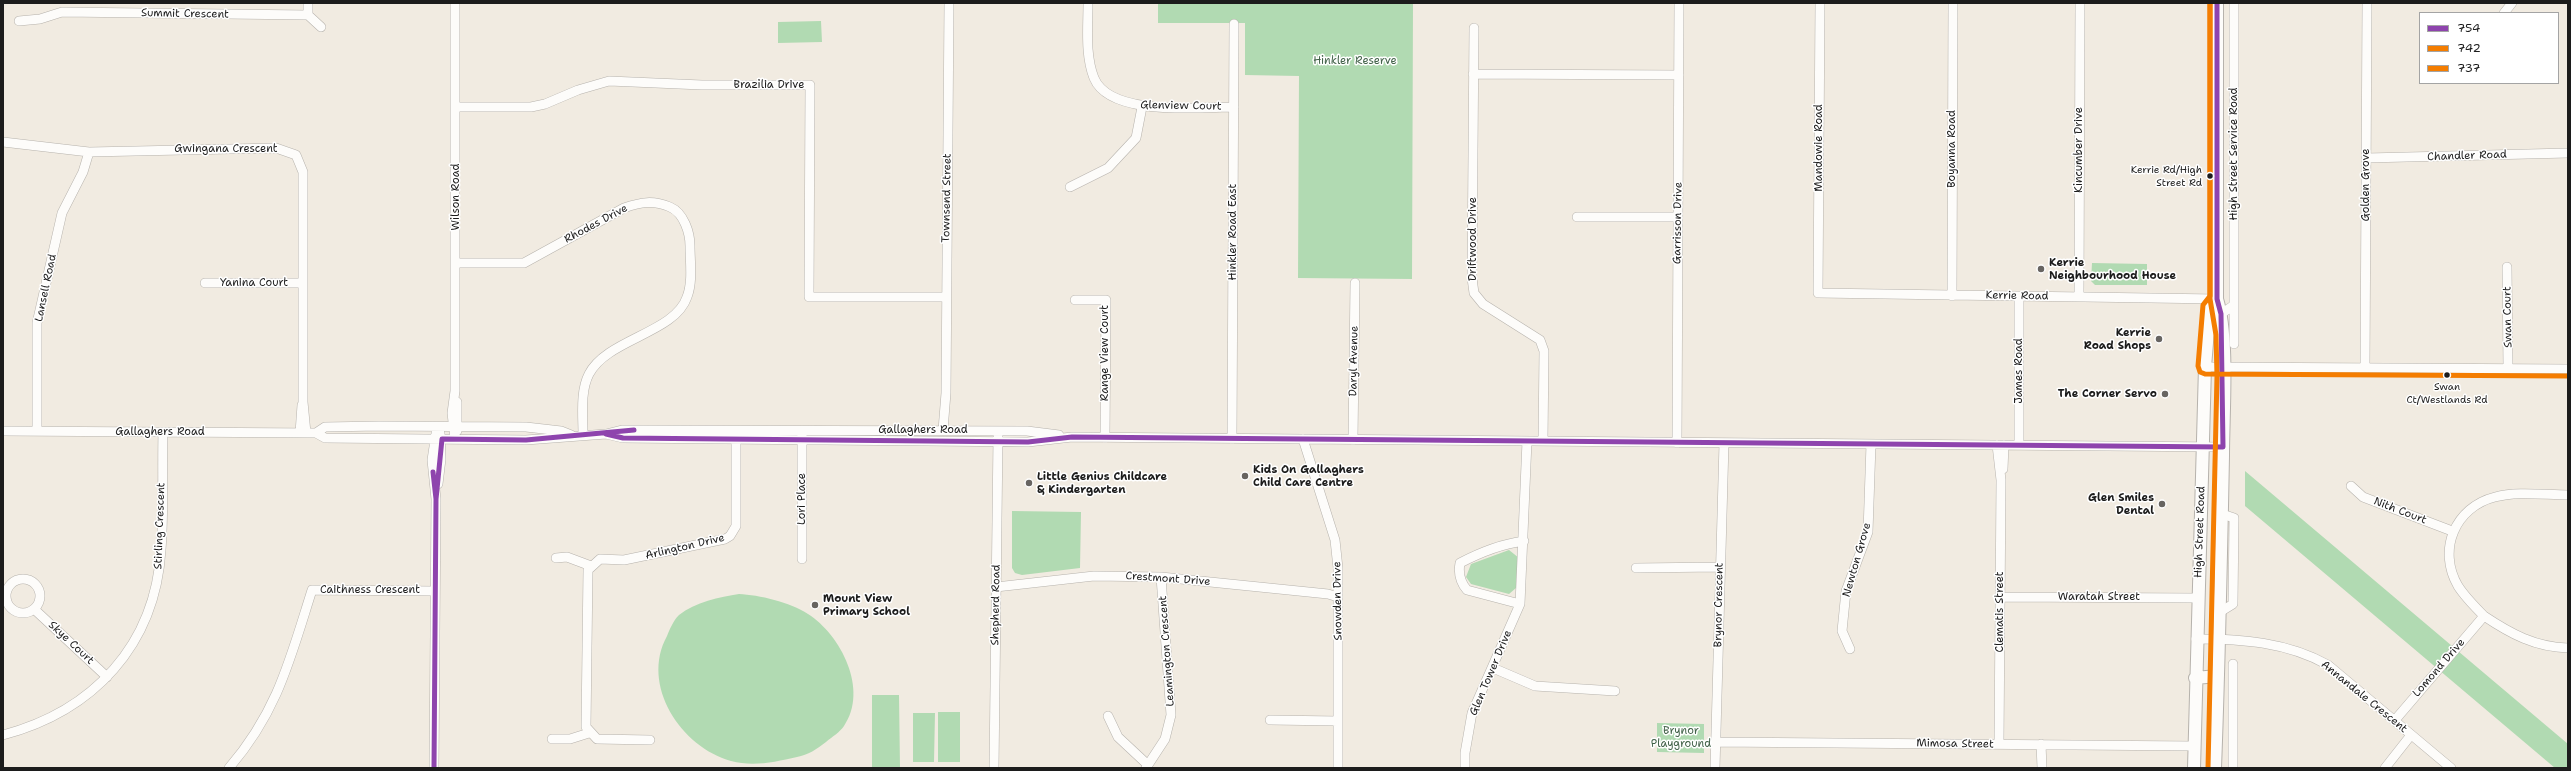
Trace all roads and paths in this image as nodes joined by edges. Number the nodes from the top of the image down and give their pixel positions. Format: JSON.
{"nodes":[{"id":1,"x":308,"y":3,"type":"edge"},
{"id":2,"x":455,"y":3,"type":"edge"},
{"id":3,"x":949,"y":3,"type":"edge"},
{"id":4,"x":1088,"y":3,"type":"edge"},
{"id":5,"x":1679,"y":3,"type":"edge"},
{"id":6,"x":1820,"y":3,"type":"edge"},
{"id":7,"x":1953,"y":3,"type":"edge"},
{"id":8,"x":2080,"y":3,"type":"edge"},
{"id":9,"x":2217,"y":3,"type":"edge"},
{"id":10,"x":2234,"y":3,"type":"edge"},
{"id":11,"x":2367,"y":3,"type":"edge"},
{"id":12,"x":2512,"y":3,"type":"edge"},
{"id":13,"x":62,"y":8,"type":"edge"},
{"id":14,"x":2505,"y":12,"type":"edge"},
{"id":15,"x":308,"y":15,"type":"junction"},
{"id":16,"x":19,"y":21,"type":"dead end"},
{"id":17,"x":1234,"y":24,"type":"dead end"},
{"id":18,"x":321,"y":27,"type":"dead end"},
{"id":19,"x":1474,"y":28,"type":"dead end"},
{"id":20,"x":1473,"y":74,"type":"junction"},
{"id":21,"x":1679,"y":75,"type":"junction"},
{"id":22,"x":455,"y":107,"type":"junction"},
{"id":23,"x":1142,"y":107,"type":"junction"},
{"id":24,"x":1234,"y":107,"type":"junction"},
{"id":25,"x":3,"y":142,"type":"edge"},
{"id":26,"x":89,"y":152,"type":"junction"},
{"id":27,"x":2568,"y":153,"type":"edge"},
{"id":28,"x":2366,"y":158,"type":"junction"},
{"id":29,"x":1070,"y":187,"type":"dead end"},
{"id":30,"x":1577,"y":217,"type":"dead end"},
{"id":31,"x":1678,"y":218,"type":"junction"},
{"id":32,"x":456,"y":263,"type":"junction"},
{"id":33,"x":2507,"y":267,"type":"dead end"},
{"id":34,"x":302,"y":283,"type":"junction"},
{"id":35,"x":1355,"y":283,"type":"dead end"},
{"id":36,"x":205,"y":284,"type":"dead end"},
{"id":37,"x":1818,"y":293,"type":"joint"},
{"id":38,"x":1952,"y":296,"type":"junction"},
{"id":39,"x":946,"y":297,"type":"junction"},
{"id":40,"x":2019,"y":297,"type":"junction"},
{"id":41,"x":2079,"y":297,"type":"junction"},
{"id":42,"x":2217,"y":299,"type":"junction"},
{"id":43,"x":1075,"y":300,"type":"dead end"},
{"id":44,"x":2234,"y":305,"type":"junction"},
{"id":45,"x":2221,"y":314,"type":"junction"},
{"id":46,"x":2234,"y":344,"type":"dead end"},
{"id":47,"x":2223,"y":365,"type":"junction"},
{"id":48,"x":2205,"y":367,"type":"junction"},
{"id":49,"x":2365,"y":367,"type":"junction"},
{"id":50,"x":2508,"y":368,"type":"junction"},
{"id":51,"x":2568,"y":369,"type":"edge"},
{"id":52,"x":437,"y":427,"type":"junction"},
{"id":53,"x":455,"y":427,"type":"junction"},
{"id":54,"x":946,"y":430,"type":"junction"},
{"id":55,"x":998,"y":430,"type":"junction"},
{"id":56,"x":3,"y":431,"type":"edge"},
{"id":57,"x":37,"y":431,"type":"junction"},
{"id":58,"x":163,"y":432,"type":"junction"},
{"id":59,"x":303,"y":433,"type":"junction"},
{"id":60,"x":316,"y":433,"type":"junction"},
{"id":61,"x":534,"y":434,"type":"junction"},
{"id":62,"x":583,"y":435,"type":"junction"},
{"id":63,"x":736,"y":435,"type":"junction"},
{"id":64,"x":802,"y":435,"type":"junction"},
{"id":65,"x":1037,"y":437,"type":"junction"},
{"id":66,"x":1105,"y":438,"type":"junction"},
{"id":67,"x":420,"y":439,"type":"junction"},
{"id":68,"x":438,"y":439,"type":"junction"},
{"id":69,"x":455,"y":439,"type":"junction"},
{"id":70,"x":1232,"y":439,"type":"junction"},
{"id":71,"x":1303,"y":439,"type":"junction"},
{"id":72,"x":1353,"y":440,"type":"junction"},
{"id":73,"x":1527,"y":441,"type":"junction"},
{"id":74,"x":1543,"y":441,"type":"junction"},
{"id":75,"x":998,"y":442,"type":"junction"},
{"id":76,"x":1677,"y":443,"type":"junction"},
{"id":77,"x":1724,"y":443,"type":"junction"},
{"id":78,"x":1871,"y":444,"type":"junction"},
{"id":79,"x":2001,"y":445,"type":"junction"},
{"id":80,"x":2019,"y":446,"type":"junction"},
{"id":81,"x":2203,"y":447,"type":"junction"},
{"id":82,"x":2223,"y":447,"type":"junction"},
{"id":83,"x":432,"y":460,"type":"junction"},
{"id":84,"x":2351,"y":486,"type":"dead end"},
{"id":85,"x":2568,"y":495,"type":"edge"},
{"id":86,"x":436,"y":499,"type":"junction"},
{"id":87,"x":2452,"y":531,"type":"junction"},
{"id":88,"x":1524,"y":541,"type":"junction"},
{"id":89,"x":556,"y":558,"type":"dead end"},
{"id":90,"x":802,"y":559,"type":"dead end"},
{"id":91,"x":591,"y":566,"type":"junction"},
{"id":92,"x":1636,"y":568,"type":"dead end"},
{"id":93,"x":1719,"y":568,"type":"junction"},
{"id":94,"x":1162,"y":577,"type":"junction"},
{"id":95,"x":996,"y":588,"type":"junction"},
{"id":96,"x":435,"y":590,"type":"junction"},
{"id":97,"x":1338,"y":597,"type":"junction"},
{"id":98,"x":2000,"y":597,"type":"junction"},
{"id":99,"x":2198,"y":598,"type":"junction"},
{"id":100,"x":1520,"y":604,"type":"junction"},
{"id":101,"x":34,"y":609,"type":"dead end"},
{"id":102,"x":2484,"y":616,"type":"junction"},
{"id":103,"x":2196,"y":638,"type":"junction"},
{"id":104,"x":2220,"y":639,"type":"junction"},
{"id":105,"x":2568,"y":648,"type":"edge"},
{"id":106,"x":1850,"y":649,"type":"dead end"},
{"id":107,"x":2233,"y":664,"type":"dead end"},
{"id":108,"x":1494,"y":668,"type":"junction"},
{"id":109,"x":2218,"y":676,"type":"junction"},
{"id":110,"x":107,"y":677,"type":"junction"},
{"id":111,"x":2195,"y":678,"type":"junction"},
{"id":112,"x":2233,"y":681,"type":"junction"},
{"id":113,"x":1615,"y":691,"type":"dead end"},
{"id":114,"x":1108,"y":716,"type":"dead end"},
{"id":115,"x":1270,"y":720,"type":"dead end"},
{"id":116,"x":2395,"y":720,"type":"junction"},
{"id":117,"x":1338,"y":721,"type":"junction"},
{"id":118,"x":589,"y":733,"type":"junction"},
{"id":119,"x":3,"y":735,"type":"edge"},
{"id":120,"x":2412,"y":735,"type":"junction"},
{"id":121,"x":552,"y":739,"type":"dead end"},
{"id":122,"x":650,"y":740,"type":"dead end"},
{"id":123,"x":1715,"y":742,"type":"junction"},
{"id":124,"x":1999,"y":744,"type":"junction"},
{"id":125,"x":2041,"y":744,"type":"junction"},
{"id":126,"x":2194,"y":746,"type":"junction"},
{"id":127,"x":1147,"y":766,"type":"edge"},
{"id":128,"x":229,"y":768,"type":"edge"},
{"id":129,"x":434,"y":768,"type":"edge"},
{"id":130,"x":994,"y":768,"type":"edge"},
{"id":131,"x":1338,"y":768,"type":"edge"},
{"id":132,"x":1465,"y":768,"type":"edge"},
{"id":133,"x":1715,"y":768,"type":"edge"},
{"id":134,"x":2042,"y":768,"type":"edge"},
{"id":135,"x":2194,"y":768,"type":"edge"},
{"id":136,"x":2215,"y":768,"type":"edge"},
{"id":137,"x":2233,"y":768,"type":"edge"},
{"id":138,"x":2385,"y":768,"type":"edge"},
{"id":139,"x":2451,"y":768,"type":"edge"}],
"edges":[{"from":1,"to":15,"type":"street"},
{"from":2,"to":22,"type":"street","name":"Wilson Road"},
{"from":3,"to":39,"type":"street","name":"Townsend Street"},
{"from":4,"to":23,"type":"street","name":"Glenview Court"},
{"from":5,"to":21,"type":"street","name":"Garrisson Drive"},
{"from":6,"to":37,"type":"street","name":"Mandowie Road"},
{"from":7,"to":38,"type":"street","name":"Boyanna Road"},
{"from":8,"to":41,"type":"street","name":"Kincumber Drive"},
{"from":9,"to":42,"type":"main road","name":"High Street Road"},
{"from":10,"to":44,"type":"street","name":"High Street Service Road"},
{"from":11,"to":28,"type":"street","name":"Golden Grove"},
{"from":12,"to":14,"type":"street"},
{"from":13,"to":15,"type":"street","name":"Summit Crescent"},
{"from":13,"to":16,"type":"street","name":"Summit Crescent"},
{"from":15,"to":18,"type":"street"},
{"from":17,"to":24,"type":"street","name":"Hinkler Road East"},
{"from":19,"to":20,"type":"street","name":"Driftwood Drive"},
{"from":20,"to":21,"type":"street"},
{"from":20,"to":74,"type":"street","name":"Driftwood Drive"},
{"from":21,"to":31,"type":"street","name":"Garrisson Drive"},
{"from":22,"to":32,"type":"street","name":"Wilson Road"},
{"from":22,"to":39,"type":"street","name":"Brazilia Drive"},
{"from":23,"to":24,"type":"street","name":"Glenview Court"},
{"from":23,"to":29,"type":"street"},
{"from":24,"to":70,"type":"street","name":"Hinkler Road East"},
{"from":25,"to":26,"type":"street","name":"Gwingana Crescent"},
{"from":26,"to":34,"type":"street","name":"Gwingana Crescent"},
{"from":26,"to":57,"type":"street","name":"Lansell Road"},
{"from":27,"to":28,"type":"street","name":"Chandler Road"},
{"from":28,"to":49,"type":"street","name":"Golden Grove"},
{"from":30,"to":31,"type":"street"},
{"from":31,"to":76,"type":"street","name":"Garrisson Drive"},
{"from":32,"to":53,"type":"street","name":"Wilson Road"},
{"from":32,"to":62,"type":"street","name":"Rhodes Drive"},
{"from":33,"to":50,"type":"street","name":"Swan Court"},
{"from":34,"to":36,"type":"street","name":"Yanina Court"},
{"from":34,"to":59,"type":"street","name":"Gwingana Crescent"},
{"from":35,"to":72,"type":"street","name":"Daryl Avenue"},
{"from":37,"to":38,"type":"street","name":"Kerrie Road"},
{"from":38,"to":40,"type":"street","name":"Kerrie Road"},
{"from":39,"to":54,"type":"street","name":"Townsend Street"},
{"from":40,"to":41,"type":"street","name":"Kerrie Road"},
{"from":40,"to":80,"type":"street","name":"James Road"},
{"from":41,"to":42,"type":"street","name":"Kerrie Road"},
{"from":42,"to":45,"type":"main road","name":"High Street Road"},
{"from":42,"to":48,"type":"main road","name":"High Street Road"},
{"from":43,"to":66,"type":"street","name":"Range View Court"},
{"from":44,"to":45,"type":"street"},
{"from":44,"to":46,"type":"street","name":"High Street Service Road"},
{"from":45,"to":47,"type":"main road","name":"High Street Road"},
{"from":47,"to":48,"type":"street"},
{"from":47,"to":49,"type":"street"},
{"from":47,"to":82,"type":"main road","name":"High Street Road"},
{"from":48,"to":81,"type":"main road","name":"High Street Road"},
{"from":49,"to":50,"type":"street"},
{"from":50,"to":51,"type":"street"},
{"from":52,"to":53,"type":"street","name":"Gallaghers Road"},
{"from":52,"to":60,"type":"street","name":"Gallaghers Road"},
{"from":52,"to":68,"type":"street"},
{"from":53,"to":61,"type":"street","name":"Gallaghers Road"},
{"from":53,"to":69,"type":"street","name":"Wilson Road"},
{"from":54,"to":55,"type":"street","name":"Gallaghers Road"},
{"from":54,"to":64,"type":"street","name":"Gallaghers Road"},
{"from":55,"to":65,"type":"street","name":"Gallaghers Road"},
{"from":55,"to":75,"type":"street","name":"Shepherd Road"},
{"from":56,"to":57,"type":"street","name":"Gallaghers Road"},
{"from":57,"to":58,"type":"street","name":"Gallaghers Road"},
{"from":58,"to":59,"type":"street","name":"Gallaghers Road"},
{"from":58,"to":110,"type":"street","name":"Stirling Crescent"},
{"from":59,"to":60,"type":"street","name":"Gallaghers Road"},
{"from":60,"to":67,"type":"street","name":"Gallaghers Road"},
{"from":61,"to":62,"type":"street","name":"Gallaghers Road"},
{"from":61,"to":69,"type":"street","name":"Gallaghers Road"},
{"from":62,"to":63,"type":"street","name":"Gallaghers Road"},
{"from":63,"to":64,"type":"street","name":"Gallaghers Road"},
{"from":63,"to":91,"type":"street","name":"Arlington Drive"},
{"from":64,"to":75,"type":"street","name":"Gallaghers Road"},
{"from":64,"to":90,"type":"street","name":"Lori Place"},
{"from":65,"to":66,"type":"street","name":"Gallaghers Road"},
{"from":65,"to":75,"type":"street","name":"Gallaghers Road"},
{"from":66,"to":70,"type":"street","name":"Gallaghers Road"},
{"from":67,"to":68,"type":"street","name":"Gallaghers Road"},
{"from":67,"to":83,"type":"street"},
{"from":68,"to":69,"type":"street","name":"Gallaghers Road"},
{"from":68,"to":83,"type":"street"},
{"from":68,"to":86,"type":"street"},
{"from":70,"to":71,"type":"street","name":"Gallaghers Road"},
{"from":71,"to":72,"type":"street","name":"Gallaghers Road"},
{"from":71,"to":97,"type":"street","name":"Snowden Drive"},
{"from":72,"to":73,"type":"street","name":"Gallaghers Road"},
{"from":73,"to":74,"type":"street","name":"Gallaghers Road"},
{"from":73,"to":88,"type":"street","name":"Glen Tower Drive"},
{"from":74,"to":76,"type":"street","name":"Gallaghers Road"},
{"from":75,"to":95,"type":"street","name":"Shepherd Road"},
{"from":76,"to":77,"type":"street","name":"Gallaghers Road"},
{"from":77,"to":78,"type":"street","name":"Gallaghers Road"},
{"from":77,"to":93,"type":"street","name":"Brynor Crescent"},
{"from":78,"to":79,"type":"street","name":"Gallaghers Road"},
{"from":78,"to":106,"type":"street","name":"Newton Grove"},
{"from":79,"to":80,"type":"street","name":"Gallaghers Road"},
{"from":79,"to":98,"type":"street","name":"Clematis Street"},
{"from":80,"to":81,"type":"street","name":"Gallaghers Road"},
{"from":81,"to":82,"type":"street","name":"Gallaghers Road"},
{"from":81,"to":99,"type":"main road","name":"High Street Road"},
{"from":82,"to":104,"type":"main road","name":"High Street Road"},
{"from":83,"to":86,"type":"street"},
{"from":84,"to":87,"type":"street","name":"Nith Court"},
{"from":85,"to":87,"type":"street"},
{"from":86,"to":96,"type":"street"},
{"from":87,"to":102,"type":"street"},
{"from":88,"to":100,"type":"street","name":"Glen Tower Drive"},
{"from":88,"to":100,"type":"street"},
{"from":89,"to":91,"type":"street"},
{"from":91,"to":118,"type":"street"},
{"from":92,"to":93,"type":"street"},
{"from":93,"to":123,"type":"street","name":"Brynor Crescent"},
{"from":94,"to":95,"type":"street","name":"Crestmont Drive"},
{"from":94,"to":97,"type":"street","name":"Crestmont Drive"},
{"from":94,"to":127,"type":"street","name":"Leamington Crescent"},
{"from":95,"to":130,"type":"street","name":"Shepherd Road"},
{"from":96,"to":128,"type":"street","name":"Caithness Crescent"},
{"from":96,"to":129,"type":"street"},
{"from":97,"to":117,"type":"street","name":"Snowden Drive"},
{"from":98,"to":99,"type":"street","name":"Waratah Street"},
{"from":98,"to":124,"type":"street","name":"Clematis Street"},
{"from":99,"to":103,"type":"main road","name":"High Street Road"},
{"from":100,"to":108,"type":"street","name":"Glen Tower Drive"},
{"from":101,"to":110,"type":"street","name":"Skye Court"},
{"from":102,"to":105,"type":"street"},
{"from":102,"to":116,"type":"street","name":"Lomond Drive"},
{"from":103,"to":104,"type":"street","name":"Annandale Crescent"},
{"from":103,"to":111,"type":"main road","name":"High Street Road"},
{"from":104,"to":109,"type":"main road","name":"High Street Road"},
{"from":104,"to":116,"type":"street","name":"Annandale Crescent"},
{"from":107,"to":112,"type":"street"},
{"from":108,"to":113,"type":"street"},
{"from":108,"to":132,"type":"street","name":"Glen Tower Drive"},
{"from":109,"to":111,"type":"main road"},
{"from":109,"to":112,"type":"street"},
{"from":109,"to":136,"type":"main road","name":"High Street Road"},
{"from":110,"to":119,"type":"street","name":"Stirling Crescent"},
{"from":111,"to":126,"type":"main road","name":"High Street Road"},
{"from":112,"to":137,"type":"street"},
{"from":114,"to":127,"type":"street"},
{"from":115,"to":117,"type":"street"},
{"from":116,"to":120,"type":"street","name":"Annandale Crescent"},
{"from":117,"to":131,"type":"street","name":"Snowden Drive"},
{"from":118,"to":121,"type":"street"},
{"from":118,"to":122,"type":"street"},
{"from":120,"to":138,"type":"street"},
{"from":120,"to":139,"type":"street","name":"Annandale Crescent"},
{"from":123,"to":124,"type":"street","name":"Mimosa Street"},
{"from":123,"to":133,"type":"street","name":"Brynor Crescent"},
{"from":124,"to":125,"type":"street","name":"Mimosa Street"},
{"from":125,"to":126,"type":"street","name":"Mimosa Street"},
{"from":125,"to":134,"type":"street"},
{"from":126,"to":135,"type":"main road","name":"High Street Road"}]}
